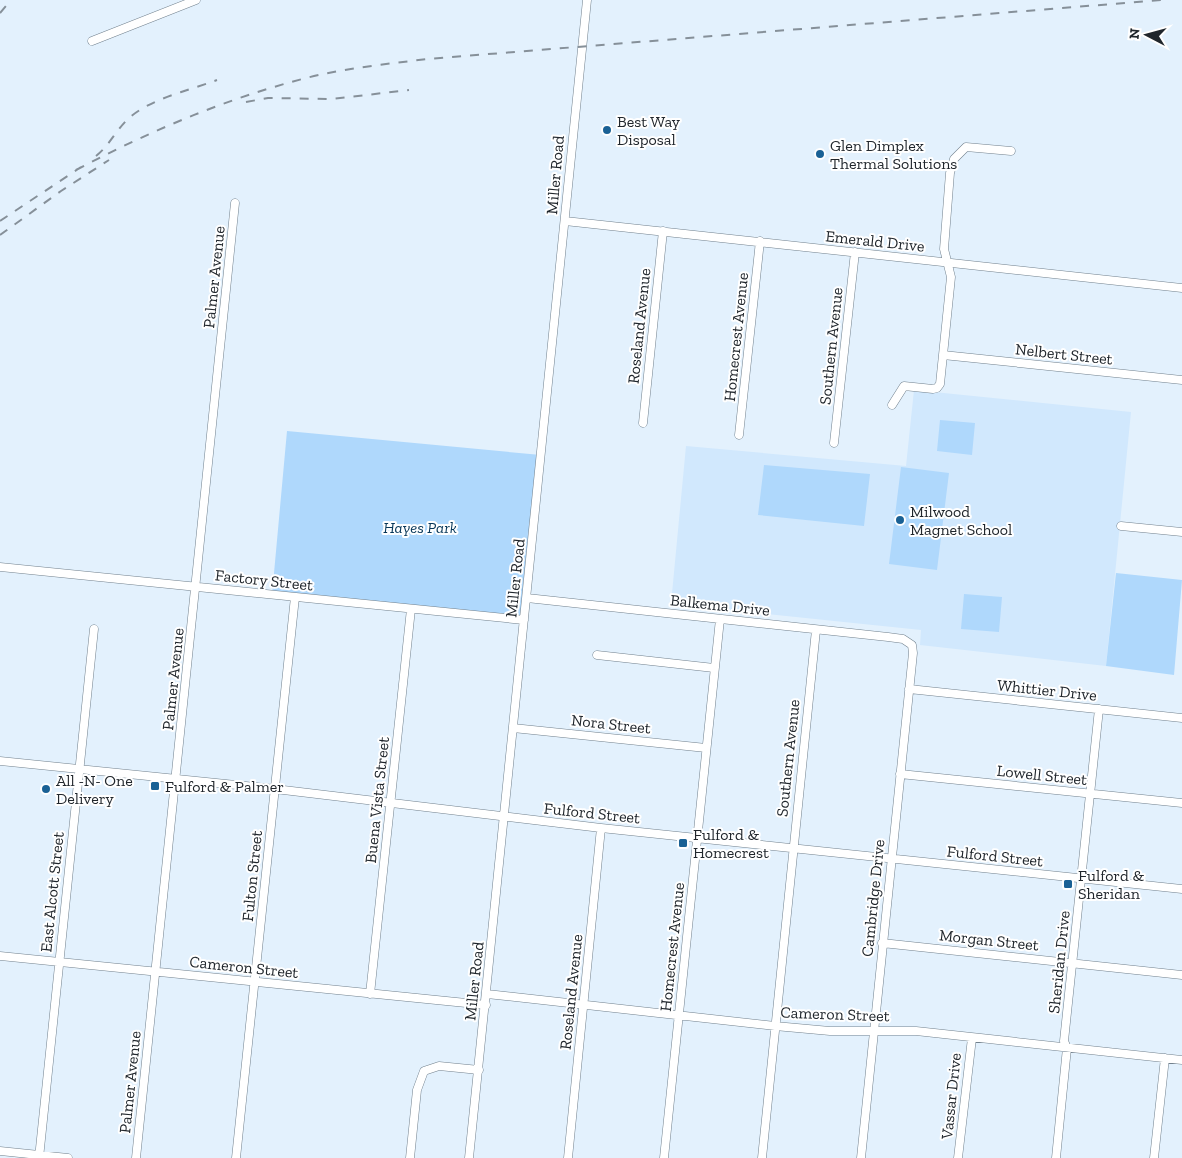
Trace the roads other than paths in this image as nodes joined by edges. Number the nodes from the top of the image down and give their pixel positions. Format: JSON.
{"nodes":[{"id":1,"x":196,"y":0,"type":"edge"},
{"id":2,"x":587,"y":0,"type":"edge"},
{"id":3,"x":92,"y":41,"type":"dead end"},
{"id":4,"x":1011,"y":151,"type":"dead end"},
{"id":5,"x":235,"y":203,"type":"dead end"},
{"id":6,"x":565,"y":221,"type":"junction"},
{"id":7,"x":663,"y":231,"type":"junction"},
{"id":8,"x":760,"y":242,"type":"junction"},
{"id":9,"x":854,"y":252,"type":"junction"},
{"id":10,"x":947,"y":263,"type":"junction"},
{"id":11,"x":1182,"y":288,"type":"edge"},
{"id":12,"x":943,"y":355,"type":"junction"},
{"id":13,"x":1182,"y":380,"type":"edge"},
{"id":14,"x":892,"y":405,"type":"dead end"},
{"id":15,"x":643,"y":423,"type":"dead end"},
{"id":16,"x":739,"y":435,"type":"dead end"},
{"id":17,"x":834,"y":443,"type":"dead end"},
{"id":18,"x":1121,"y":526,"type":"dead end"},
{"id":19,"x":1182,"y":532,"type":"edge"},
{"id":20,"x":0,"y":567,"type":"edge"},
{"id":21,"x":196,"y":587,"type":"junction"},
{"id":22,"x":295,"y":597,"type":"junction"},
{"id":23,"x":527,"y":598,"type":"junction"},
{"id":24,"x":411,"y":609,"type":"junction"},
{"id":25,"x":720,"y":619,"type":"junction"},
{"id":26,"x":524,"y":620,"type":"junction"},
{"id":27,"x":94,"y":629,"type":"dead end"},
{"id":28,"x":816,"y":630,"type":"junction"},
{"id":29,"x":909,"y":642,"type":"joint"},
{"id":30,"x":597,"y":655,"type":"dead end"},
{"id":31,"x":714,"y":668,"type":"junction"},
{"id":32,"x":909,"y":689,"type":"junction"},
{"id":33,"x":1099,"y":708,"type":"junction"},
{"id":34,"x":1182,"y":718,"type":"edge"},
{"id":35,"x":513,"y":728,"type":"junction"},
{"id":36,"x":706,"y":748,"type":"junction"},
{"id":37,"x":0,"y":761,"type":"edge"},
{"id":38,"x":79,"y":770,"type":"junction"},
{"id":39,"x":900,"y":774,"type":"junction"},
{"id":40,"x":176,"y":780,"type":"junction"},
{"id":41,"x":275,"y":789,"type":"junction"},
{"id":42,"x":1090,"y":794,"type":"junction"},
{"id":43,"x":390,"y":803,"type":"junction"},
{"id":44,"x":1182,"y":803,"type":"edge"},
{"id":45,"x":504,"y":815,"type":"junction"},
{"id":46,"x":602,"y":828,"type":"junction"},
{"id":47,"x":697,"y":838,"type":"junction"},
{"id":48,"x":792,"y":848,"type":"junction"},
{"id":49,"x":890,"y":858,"type":"junction"},
{"id":50,"x":1081,"y":879,"type":"junction"},
{"id":51,"x":1182,"y":889,"type":"edge"},
{"id":52,"x":882,"y":942,"type":"junction"},
{"id":53,"x":0,"y":956,"type":"edge"},
{"id":54,"x":59,"y":962,"type":"junction"},
{"id":55,"x":1072,"y":963,"type":"junction"},
{"id":56,"x":155,"y":972,"type":"junction"},
{"id":57,"x":1182,"y":975,"type":"edge"},
{"id":58,"x":255,"y":982,"type":"junction"},
{"id":59,"x":370,"y":994,"type":"junction"},
{"id":60,"x":487,"y":994,"type":"junction"},
{"id":61,"x":486,"y":1005,"type":"junction"},
{"id":62,"x":584,"y":1005,"type":"junction"},
{"id":63,"x":679,"y":1016,"type":"junction"},
{"id":64,"x":775,"y":1026,"type":"junction"},
{"id":65,"x":873,"y":1031,"type":"junction"},
{"id":66,"x":972,"y":1038,"type":"junction"},
{"id":67,"x":1067,"y":1048,"type":"junction"},
{"id":68,"x":1165,"y":1058,"type":"junction"},
{"id":69,"x":1182,"y":1060,"type":"edge"},
{"id":70,"x":479,"y":1070,"type":"junction"},
{"id":71,"x":0,"y":1151,"type":"edge"},
{"id":72,"x":39,"y":1156,"type":"edge"},
{"id":73,"x":68,"y":1158,"type":"edge"},
{"id":74,"x":136,"y":1158,"type":"edge"},
{"id":75,"x":236,"y":1158,"type":"edge"},
{"id":76,"x":410,"y":1158,"type":"edge"},
{"id":77,"x":470,"y":1158,"type":"edge"},
{"id":78,"x":568,"y":1158,"type":"edge"},
{"id":79,"x":664,"y":1158,"type":"edge"},
{"id":80,"x":762,"y":1158,"type":"edge"},
{"id":81,"x":861,"y":1158,"type":"edge"},
{"id":82,"x":958,"y":1158,"type":"edge"},
{"id":83,"x":1056,"y":1158,"type":"edge"},
{"id":84,"x":1154,"y":1158,"type":"edge"}],
"edges":[{"from":1,"to":3,"type":"street"},
{"from":2,"to":6,"type":"street","name":"Miller Road"},
{"from":4,"to":10,"type":"street"},
{"from":5,"to":21,"type":"street","name":"Palmer Avenue"},
{"from":6,"to":7,"type":"street","name":"Emerald Drive"},
{"from":6,"to":23,"type":"street","name":"Miller Road"},
{"from":7,"to":8,"type":"street","name":"Emerald Drive"},
{"from":7,"to":15,"type":"street","name":"Roseland Avenue"},
{"from":8,"to":9,"type":"street","name":"Emerald Drive"},
{"from":8,"to":16,"type":"street","name":"Homecrest Avenue"},
{"from":9,"to":10,"type":"street","name":"Emerald Drive"},
{"from":9,"to":17,"type":"street","name":"Southern Avenue"},
{"from":10,"to":11,"type":"street","name":"Emerald Drive"},
{"from":10,"to":12,"type":"street"},
{"from":12,"to":13,"type":"street","name":"Nelbert Street"},
{"from":12,"to":14,"type":"street"},
{"from":18,"to":19,"type":"street"},
{"from":20,"to":21,"type":"street","name":"Factory Street"},
{"from":21,"to":22,"type":"street","name":"Factory Street"},
{"from":21,"to":40,"type":"street","name":"Palmer Avenue"},
{"from":22,"to":24,"type":"street","name":"Factory Street"},
{"from":22,"to":41,"type":"street","name":"Fulton Street"},
{"from":23,"to":25,"type":"street","name":"Balkema Drive"},
{"from":23,"to":26,"type":"street","name":"Miller Road"},
{"from":24,"to":26,"type":"street","name":"Factory Street"},
{"from":24,"to":43,"type":"street","name":"Buena Vista Street"},
{"from":25,"to":28,"type":"street","name":"Balkema Drive"},
{"from":25,"to":31,"type":"street","name":"Homecrest Avenue"},
{"from":26,"to":35,"type":"street","name":"Miller Road"},
{"from":27,"to":38,"type":"street","name":"East Alcott Street"},
{"from":28,"to":29,"type":"street","name":"Balkema Drive"},
{"from":28,"to":48,"type":"street","name":"Southern Avenue"},
{"from":29,"to":32,"type":"street","name":"Cambridge Drive"},
{"from":30,"to":31,"type":"street"},
{"from":31,"to":36,"type":"street","name":"Homecrest Avenue"},
{"from":32,"to":33,"type":"street","name":"Whittier Drive"},
{"from":32,"to":39,"type":"street","name":"Cambridge Drive"},
{"from":33,"to":34,"type":"street","name":"Whittier Drive"},
{"from":33,"to":42,"type":"street","name":"Sheridan Drive"},
{"from":35,"to":36,"type":"street","name":"Nora Street"},
{"from":35,"to":45,"type":"street","name":"Miller Road"},
{"from":36,"to":47,"type":"street","name":"Homecrest Avenue"},
{"from":37,"to":38,"type":"street","name":"Fulford Street"},
{"from":38,"to":40,"type":"street","name":"Fulford Street"},
{"from":38,"to":54,"type":"street","name":"East Alcott Street"},
{"from":39,"to":42,"type":"street","name":"Lowell Street"},
{"from":39,"to":49,"type":"street","name":"Cambridge Drive"},
{"from":40,"to":41,"type":"street","name":"Fulford Street"},
{"from":40,"to":56,"type":"street","name":"Palmer Avenue"},
{"from":41,"to":43,"type":"street","name":"Fulford Street"},
{"from":41,"to":58,"type":"street","name":"Fulton Street"},
{"from":42,"to":44,"type":"street","name":"Lowell Street"},
{"from":42,"to":50,"type":"street","name":"Sheridan Drive"},
{"from":43,"to":45,"type":"street","name":"Fulford Street"},
{"from":43,"to":59,"type":"street","name":"Buena Vista Street"},
{"from":45,"to":46,"type":"street","name":"Fulford Street"},
{"from":45,"to":60,"type":"street","name":"Miller Road"},
{"from":46,"to":47,"type":"street","name":"Fulford Street"},
{"from":46,"to":62,"type":"street","name":"Roseland Avenue"},
{"from":47,"to":48,"type":"street","name":"Fulford Street"},
{"from":47,"to":63,"type":"street","name":"Homecrest Avenue"},
{"from":48,"to":49,"type":"street","name":"Fulford Street"},
{"from":48,"to":64,"type":"street","name":"Southern Avenue"},
{"from":49,"to":50,"type":"street","name":"Fulford Street"},
{"from":49,"to":52,"type":"street","name":"Cambridge Drive"},
{"from":50,"to":51,"type":"street","name":"Fulford Street"},
{"from":50,"to":55,"type":"street","name":"Sheridan Drive"},
{"from":52,"to":55,"type":"street","name":"Morgan Street"},
{"from":52,"to":65,"type":"street","name":"Cambridge Drive"},
{"from":53,"to":54,"type":"street","name":"Cameron Street"},
{"from":54,"to":56,"type":"street","name":"Cameron Street"},
{"from":54,"to":72,"type":"street","name":"East Alcott Street"},
{"from":55,"to":57,"type":"street","name":"Morgan Street"},
{"from":55,"to":67,"type":"street","name":"Sheridan Drive"},
{"from":56,"to":58,"type":"street","name":"Cameron Street"},
{"from":56,"to":74,"type":"street","name":"Palmer Avenue"},
{"from":58,"to":59,"type":"street","name":"Cameron Street"},
{"from":58,"to":75,"type":"street","name":"Fulton Street"},
{"from":59,"to":61,"type":"street","name":"Cameron Street"},
{"from":60,"to":61,"type":"street","name":"Miller Road"},
{"from":60,"to":62,"type":"street","name":"Cameron Street"},
{"from":61,"to":70,"type":"street","name":"Miller Road"},
{"from":62,"to":63,"type":"street","name":"Cameron Street"},
{"from":62,"to":78,"type":"street","name":"Roseland Avenue"},
{"from":63,"to":64,"type":"street","name":"Cameron Street"},
{"from":63,"to":79,"type":"street","name":"Homecrest Avenue"},
{"from":64,"to":65,"type":"street","name":"Cameron Street"},
{"from":64,"to":80,"type":"street","name":"Southern Avenue"},
{"from":65,"to":66,"type":"street","name":"Cameron Street"},
{"from":65,"to":81,"type":"street","name":"Cambridge Drive"},
{"from":66,"to":67,"type":"street","name":"Cameron Street"},
{"from":66,"to":82,"type":"street","name":"Vassar Drive"},
{"from":67,"to":68,"type":"street","name":"Cameron Street"},
{"from":67,"to":83,"type":"street","name":"Sheridan Drive"},
{"from":68,"to":69,"type":"street","name":"Cameron Street"},
{"from":68,"to":84,"type":"street"},
{"from":70,"to":76,"type":"street"},
{"from":70,"to":77,"type":"street","name":"Miller Road"},
{"from":71,"to":72,"type":"street"},
{"from":72,"to":73,"type":"street"}]}
